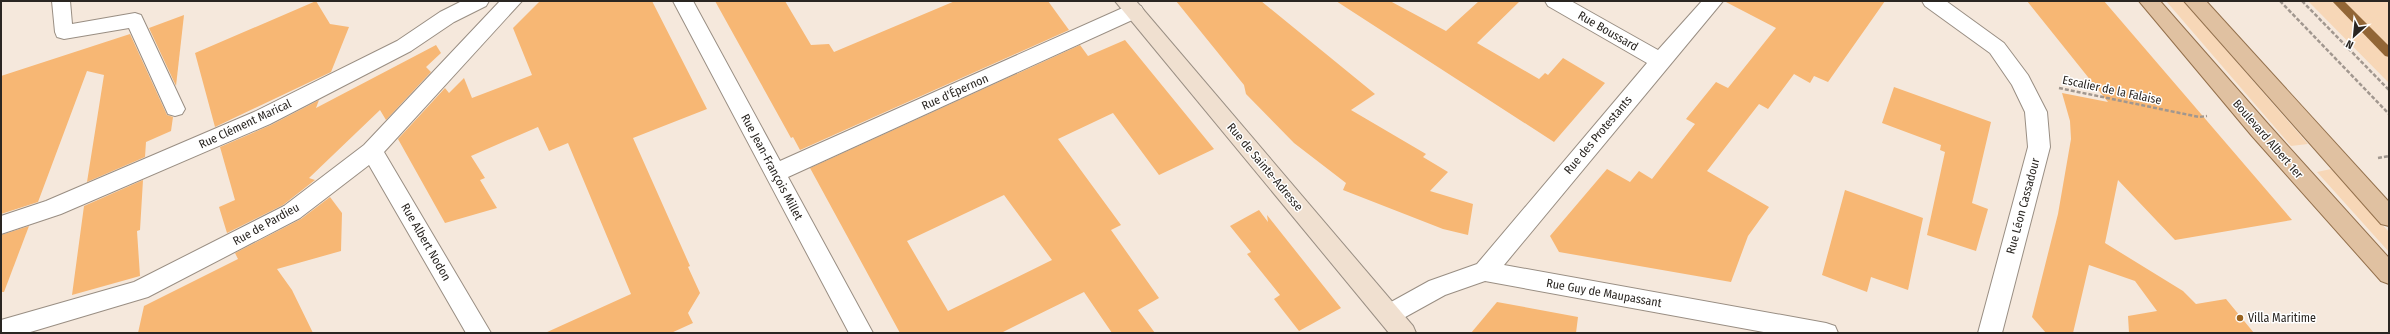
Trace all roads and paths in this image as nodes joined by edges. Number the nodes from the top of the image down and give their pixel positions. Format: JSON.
{"nodes":[{"id":1,"x":61,"y":1,"type":"edge"},
{"id":2,"x":479,"y":1,"type":"edge"},
{"id":3,"x":512,"y":1,"type":"edge"},
{"id":4,"x":683,"y":1,"type":"edge"},
{"id":5,"x":1555,"y":1,"type":"edge"},
{"id":6,"x":1712,"y":1,"type":"edge"},
{"id":7,"x":1932,"y":1,"type":"edge"},
{"id":8,"x":2149,"y":1,"type":"edge"},
{"id":9,"x":2194,"y":1,"type":"edge"},
{"id":10,"x":2280,"y":1,"type":"edge"},
{"id":11,"x":2302,"y":1,"type":"edge"},
{"id":12,"x":1130,"y":6,"type":"edge"},
{"id":13,"x":1660,"y":61,"type":"junction"},
{"id":14,"x":2021,"y":81,"type":"junction"},
{"id":15,"x":2389,"y":90,"type":"edge"},
{"id":16,"x":175,"y":109,"type":"dead end"},
{"id":17,"x":2389,"y":114,"type":"edge"},
{"id":18,"x":2200,"y":117,"type":"dead end"},
{"id":19,"x":372,"y":150,"type":"junction"},
{"id":20,"x":775,"y":172,"type":"junction"},
{"id":21,"x":2389,"y":217,"type":"edge"},
{"id":22,"x":1,"y":225,"type":"edge"},
{"id":23,"x":1485,"y":271,"type":"junction"},
{"id":24,"x":2389,"y":274,"type":"edge"},
{"id":25,"x":1390,"y":314,"type":"junction"},
{"id":26,"x":1,"y":330,"type":"edge"},
{"id":27,"x":479,"y":333,"type":"edge"},
{"id":28,"x":861,"y":333,"type":"edge"},
{"id":29,"x":1404,"y":333,"type":"edge"},
{"id":30,"x":1826,"y":333,"type":"edge"},
{"id":31,"x":1990,"y":333,"type":"edge"}],
"edges":[{"from":1,"to":16,"type":"lane"},
{"from":2,"to":22,"type":"street","name":"Rue Clément Marical"},
{"from":3,"to":19,"type":"street","name":"Rue de Pardieu"},
{"from":4,"to":20,"type":"street","name":"Rue Jean-François Millet"},
{"from":5,"to":13,"type":"street","name":"Rue Boussard"},
{"from":6,"to":13,"type":"street","name":"Rue des Protestants"},
{"from":7,"to":14,"type":"street","name":"Rue Léon Cassadour"},
{"from":8,"to":24,"type":"main road","name":"Boulevard Albert 1er"},
{"from":9,"to":21,"type":"main road"},
{"from":10,"to":17,"type":"path"},
{"from":11,"to":15,"type":"path"},
{"from":12,"to":20,"type":"street","name":"Rue d'Épernon"},
{"from":12,"to":25,"type":"main road","name":"Rue de Sainte-Adresse"},
{"from":13,"to":23,"type":"street","name":"Rue des Protestants"},
{"from":14,"to":18,"type":"path","name":"Escalier de la Falaise"},
{"from":14,"to":31,"type":"street","name":"Rue Léon Cassadour"},
{"from":19,"to":26,"type":"street","name":"Rue de Pardieu"},
{"from":19,"to":27,"type":"street","name":"Rue Albert Nodon"},
{"from":20,"to":28,"type":"street","name":"Rue Jean-François Millet"},
{"from":23,"to":25,"type":"street","name":"Rue Guy de Maupassant"},
{"from":23,"to":30,"type":"street","name":"Rue Guy de Maupassant"},
{"from":25,"to":29,"type":"main road","name":"Rue de Sainte-Adresse"}]}
